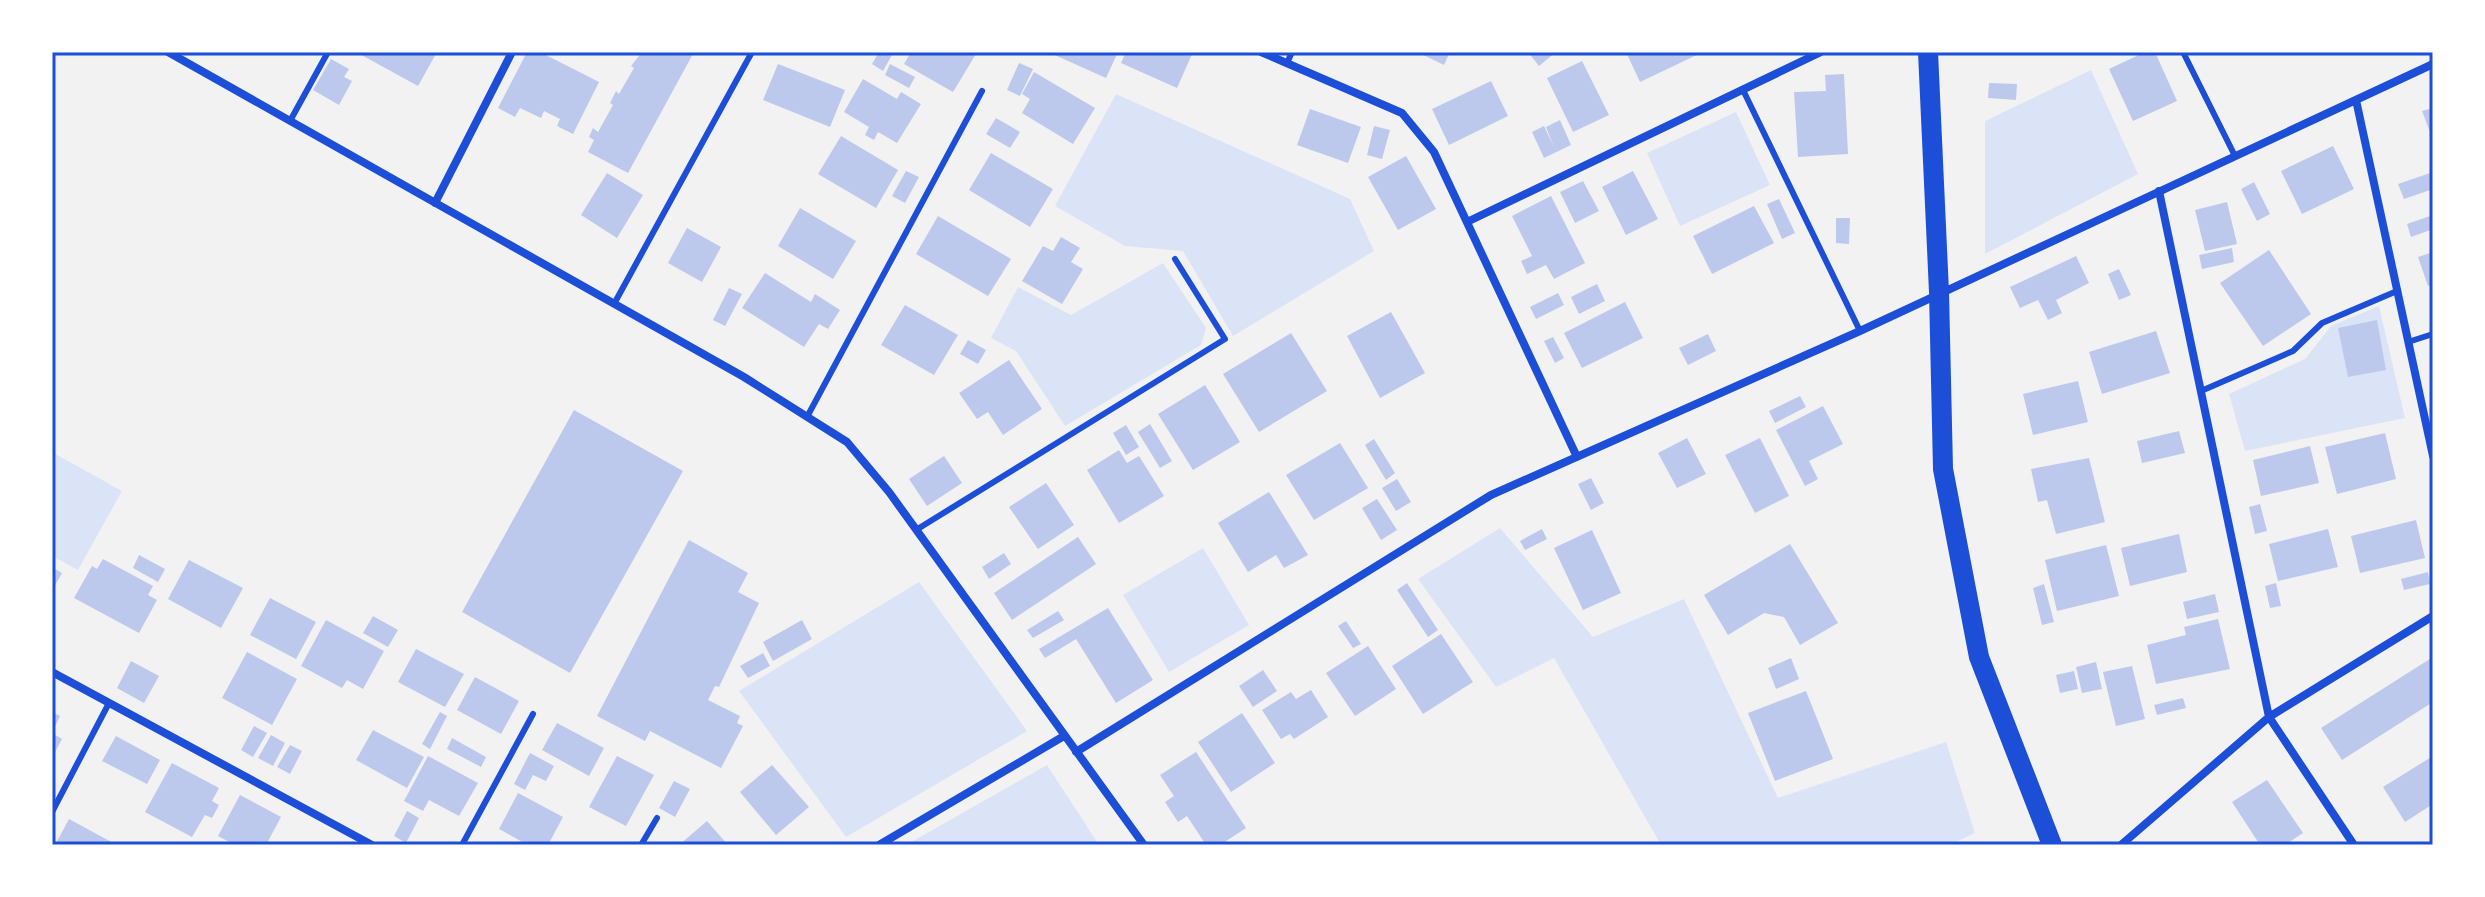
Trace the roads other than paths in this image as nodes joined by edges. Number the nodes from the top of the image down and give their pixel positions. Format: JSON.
{"nodes":[{"id":1,"x":168,"y":52,"type":"edge"},
{"id":2,"x":328,"y":52,"type":"edge"},
{"id":3,"x":512,"y":52,"type":"edge"},
{"id":4,"x":752,"y":52,"type":"edge"},
{"id":5,"x":1261,"y":52,"type":"edge"},
{"id":6,"x":1292,"y":52,"type":"edge"},
{"id":7,"x":1821,"y":52,"type":"edge"},
{"id":8,"x":1928,"y":52,"type":"edge"},
{"id":9,"x":2183,"y":52,"type":"edge"},
{"id":10,"x":1287,"y":63,"type":"junction"},
{"id":11,"x":2433,"y":64,"type":"edge"},
{"id":12,"x":1743,"y":90,"type":"junction"},
{"id":13,"x":982,"y":91,"type":"dead end"},
{"id":14,"x":2356,"y":100,"type":"junction"},
{"id":15,"x":290,"y":121,"type":"junction"},
{"id":16,"x":2235,"y":156,"type":"junction"},
{"id":17,"x":2159,"y":191,"type":"junction"},
{"id":18,"x":435,"y":203,"type":"junction"},
{"id":19,"x":1467,"y":222,"type":"junction"},
{"id":20,"x":1175,"y":259,"type":"dead end"},
{"id":21,"x":2397,"y":291,"type":"junction"},
{"id":22,"x":1939,"y":292,"type":"junction"},
{"id":23,"x":614,"y":304,"type":"junction"},
{"id":24,"x":1860,"y":331,"type":"junction"},
{"id":25,"x":2433,"y":334,"type":"edge"},
{"id":26,"x":2408,"y":342,"type":"junction"},
{"id":27,"x":2201,"y":391,"type":"junction"},
{"id":28,"x":807,"y":417,"type":"junction"},
{"id":29,"x":2433,"y":456,"type":"edge"},
{"id":30,"x":1577,"y":457,"type":"junction"},
{"id":31,"x":916,"y":530,"type":"junction"},
{"id":32,"x":2433,"y":616,"type":"edge"},
{"id":33,"x":52,"y":672,"type":"edge"},
{"id":34,"x":109,"y":703,"type":"junction"},
{"id":35,"x":533,"y":714,"type":"dead end"},
{"id":36,"x":2269,"y":717,"type":"junction"},
{"id":37,"x":1064,"y":736,"type":"junction"},
{"id":38,"x":1076,"y":752,"type":"junction"},
{"id":39,"x":52,"y":812,"type":"edge"},
{"id":40,"x":657,"y":818,"type":"dead end"},
{"id":41,"x":372,"y":845,"type":"edge"},
{"id":42,"x":462,"y":845,"type":"edge"},
{"id":43,"x":641,"y":845,"type":"edge"},
{"id":44,"x":879,"y":845,"type":"edge"},
{"id":45,"x":1144,"y":845,"type":"edge"},
{"id":46,"x":2052,"y":845,"type":"edge"},
{"id":47,"x":2121,"y":845,"type":"edge"},
{"id":48,"x":2354,"y":845,"type":"edge"}],
"edges":[{"from":1,"to":15,"type":"street"},
{"from":2,"to":15,"type":"lane"},
{"from":3,"to":18,"type":"street"},
{"from":4,"to":23,"type":"lane"},
{"from":5,"to":10,"type":"street"},
{"from":6,"to":10,"type":"lane"},
{"from":7,"to":12,"type":"street"},
{"from":8,"to":22,"type":"main road"},
{"from":9,"to":16,"type":"lane"},
{"from":10,"to":19,"type":"street"},
{"from":11,"to":14,"type":"street"},
{"from":12,"to":19,"type":"street"},
{"from":12,"to":24,"type":"lane"},
{"from":13,"to":28,"type":"lane"},
{"from":14,"to":16,"type":"street"},
{"from":14,"to":21,"type":"street"},
{"from":15,"to":18,"type":"street"},
{"from":16,"to":17,"type":"street"},
{"from":17,"to":22,"type":"street"},
{"from":17,"to":27,"type":"street"},
{"from":18,"to":23,"type":"street"},
{"from":19,"to":30,"type":"street"},
{"from":20,"to":31,"type":"lane"},
{"from":21,"to":26,"type":"street"},
{"from":21,"to":27,"type":"lane"},
{"from":22,"to":24,"type":"street"},
{"from":22,"to":46,"type":"main road"},
{"from":23,"to":28,"type":"street"},
{"from":24,"to":30,"type":"street"},
{"from":25,"to":26,"type":"lane"},
{"from":26,"to":29,"type":"street"},
{"from":27,"to":36,"type":"street"},
{"from":28,"to":31,"type":"street"},
{"from":30,"to":38,"type":"street"},
{"from":31,"to":37,"type":"street"},
{"from":32,"to":36,"type":"street"},
{"from":33,"to":34,"type":"street"},
{"from":34,"to":39,"type":"lane"},
{"from":34,"to":41,"type":"street"},
{"from":35,"to":42,"type":"lane"},
{"from":36,"to":47,"type":"street"},
{"from":36,"to":48,"type":"street"},
{"from":37,"to":38,"type":"street"},
{"from":37,"to":44,"type":"street"},
{"from":38,"to":45,"type":"street"},
{"from":40,"to":43,"type":"lane"}]}
